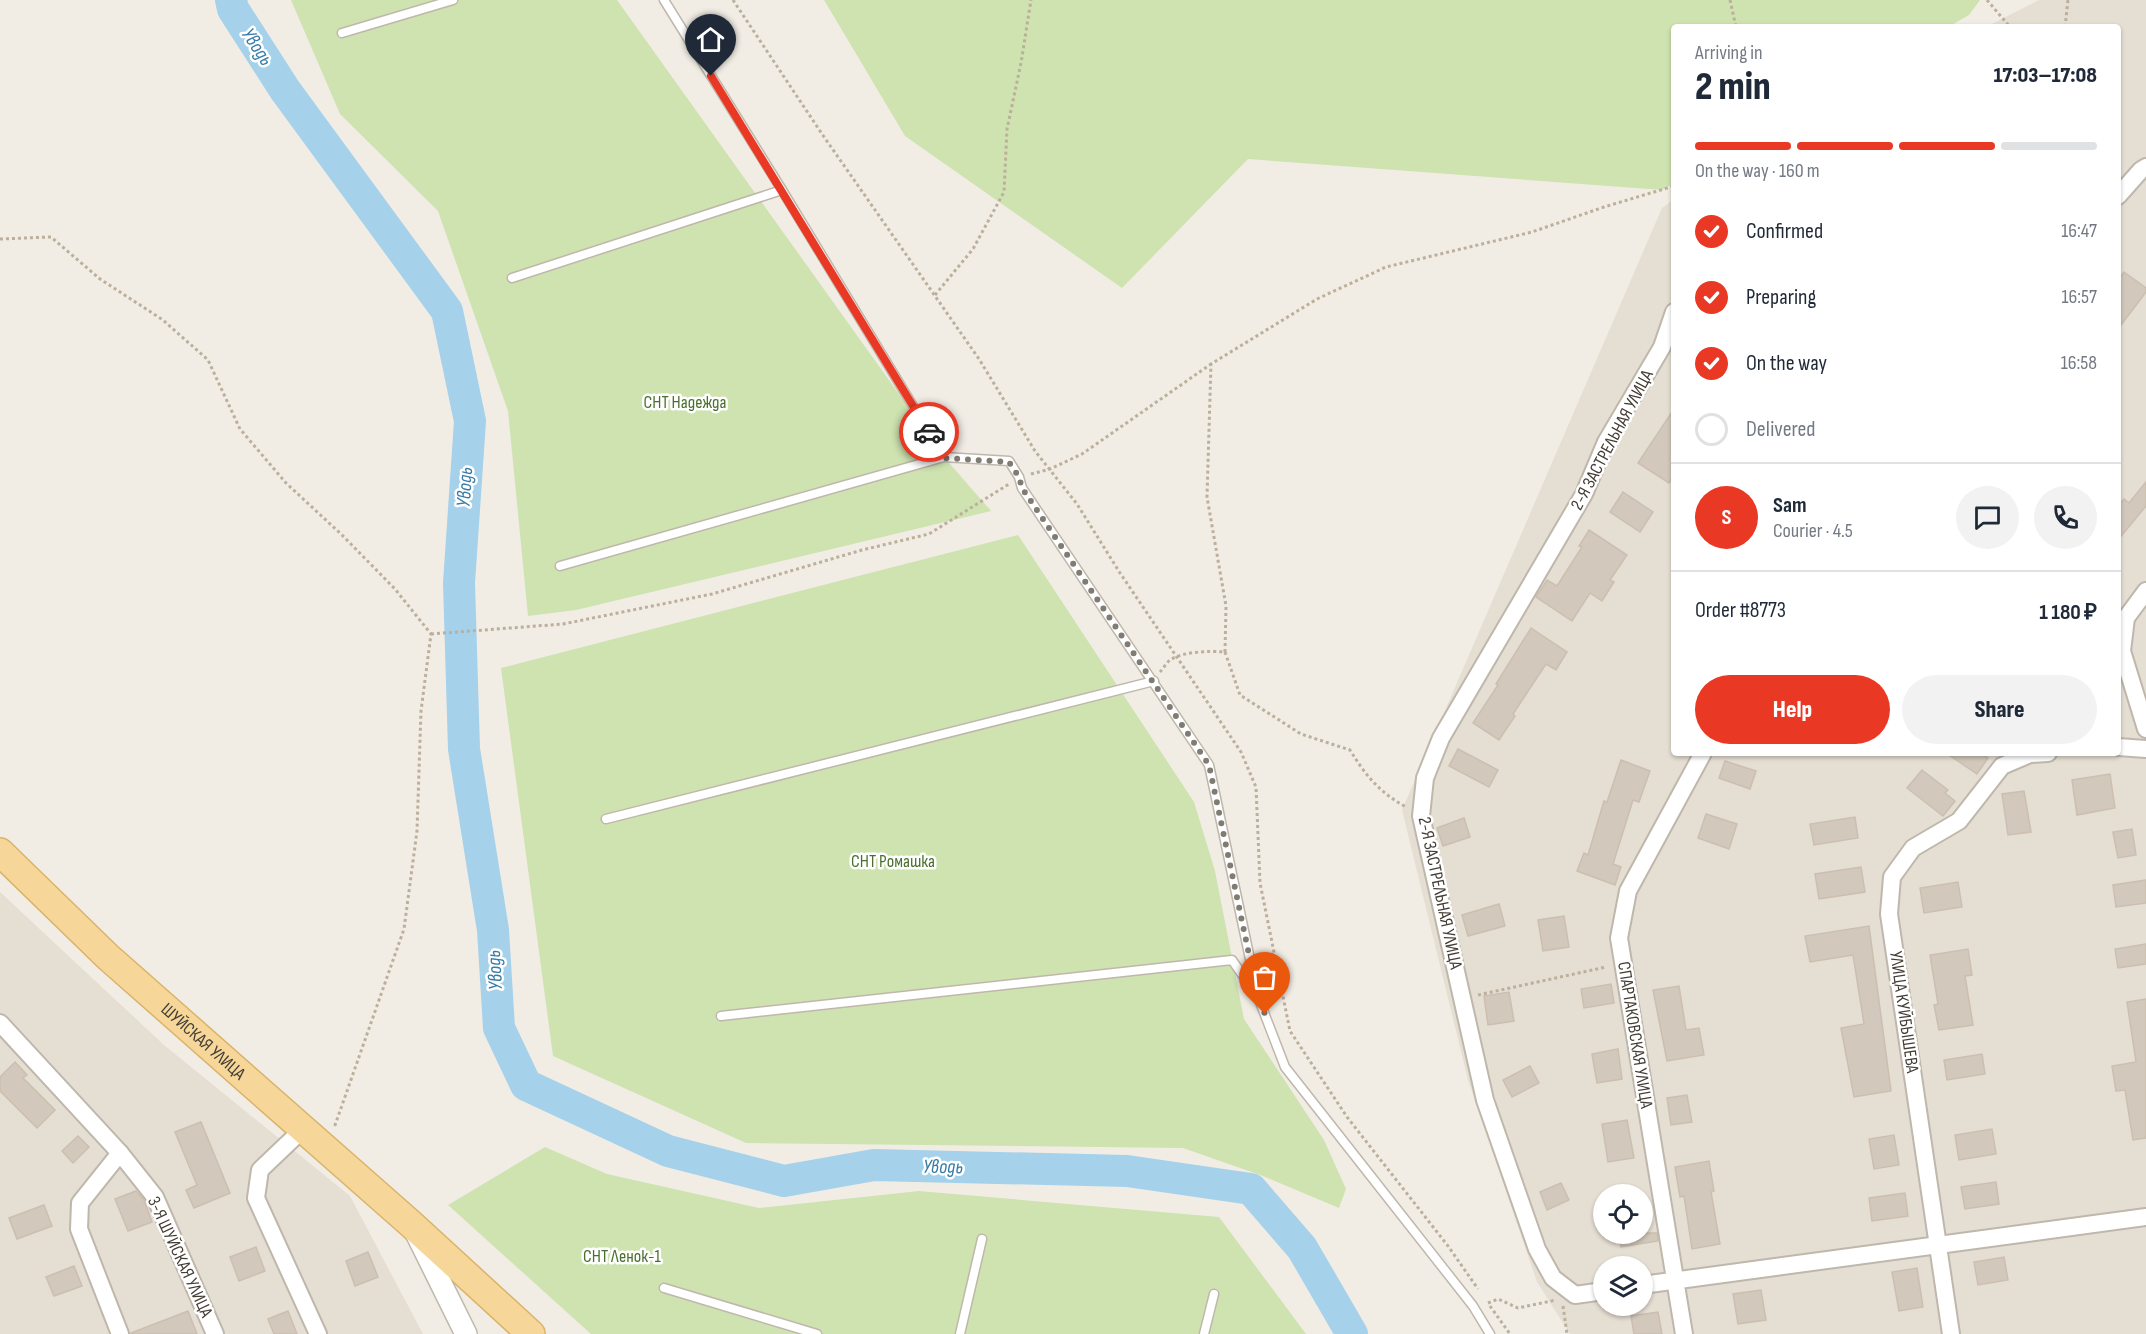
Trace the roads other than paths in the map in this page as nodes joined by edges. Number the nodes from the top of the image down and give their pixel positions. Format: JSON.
{"nodes":[{"id":1,"x":453,"y":0,"type":"edge"},
{"id":2,"x":664,"y":0,"type":"edge"},
{"id":3,"x":342,"y":33,"type":"dead end"},
{"id":4,"x":2146,"y":167,"type":"edge"},
{"id":5,"x":782,"y":190,"type":"junction"},
{"id":6,"x":2121,"y":192,"type":"edge"},
{"id":7,"x":513,"y":278,"type":"dead end"},
{"id":8,"x":1671,"y":321,"type":"edge"},
{"id":9,"x":944,"y":458,"type":"junction"},
{"id":10,"x":560,"y":566,"type":"dead end"},
{"id":11,"x":2146,"y":591,"type":"edge"},
{"id":12,"x":2122,"y":616,"type":"edge"},
{"id":13,"x":1154,"y":681,"type":"junction"},
{"id":14,"x":2146,"y":729,"type":"edge"},
{"id":15,"x":2121,"y":747,"type":"edge"},
{"id":16,"x":2146,"y":749,"type":"edge"},
{"id":17,"x":1701,"y":756,"type":"edge"},
{"id":18,"x":2025,"y":756,"type":"edge"},
{"id":19,"x":606,"y":819,"type":"dead end"},
{"id":20,"x":0,"y":852,"type":"edge"},
{"id":21,"x":1258,"y":997,"type":"junction"},
{"id":22,"x":721,"y":1016,"type":"dead end"},
{"id":23,"x":0,"y":1023,"type":"edge"},
{"id":24,"x":303,"y":1129,"type":"junction"},
{"id":25,"x":120,"y":1153,"type":"junction"},
{"id":26,"x":2146,"y":1217,"type":"edge"},
{"id":27,"x":411,"y":1224,"type":"junction"},
{"id":28,"x":982,"y":1239,"type":"dead end"},
{"id":29,"x":1938,"y":1245,"type":"junction"},
{"id":30,"x":1676,"y":1281,"type":"junction"},
{"id":31,"x":1653,"y":1284,"type":"edge"},
{"id":32,"x":664,"y":1288,"type":"dead end"},
{"id":33,"x":1593,"y":1292,"type":"edge"},
{"id":34,"x":1214,"y":1293,"type":"dead end"},
{"id":35,"x":120,"y":1334,"type":"edge"},
{"id":36,"x":215,"y":1334,"type":"edge"},
{"id":37,"x":318,"y":1334,"type":"edge"},
{"id":38,"x":466,"y":1334,"type":"edge"},
{"id":39,"x":531,"y":1334,"type":"edge"},
{"id":40,"x":817,"y":1334,"type":"edge"},
{"id":41,"x":960,"y":1334,"type":"edge"},
{"id":42,"x":1204,"y":1334,"type":"edge"},
{"id":43,"x":1490,"y":1334,"type":"edge"},
{"id":44,"x":1684,"y":1334,"type":"edge"},
{"id":45,"x":1951,"y":1334,"type":"edge"}],
"edges":[{"from":1,"to":3,"type":"lane"},
{"from":2,"to":5,"type":"lane"},
{"from":4,"to":6,"type":"street"},
{"from":5,"to":7,"type":"lane"},
{"from":5,"to":9,"type":"lane"},
{"from":8,"to":33,"type":"street","name":"2-Я ЗАСТРЕЛЬНАЯ УЛИЦА"},
{"from":9,"to":10,"type":"lane"},
{"from":9,"to":13,"type":"lane"},
{"from":11,"to":12,"type":"street"},
{"from":12,"to":14,"type":"street"},
{"from":13,"to":19,"type":"lane"},
{"from":13,"to":21,"type":"lane"},
{"from":15,"to":16,"type":"street"},
{"from":17,"to":30,"type":"street","name":"СПАРТАКОВСКАЯ УЛИЦА"},
{"from":18,"to":29,"type":"street","name":"УЛИЦА КУЙБЫШЕВА"},
{"from":20,"to":24,"type":"main road","name":"ШУЙСКАЯ УЛИЦА"},
{"from":21,"to":22,"type":"lane"},
{"from":21,"to":43,"type":"lane"},
{"from":23,"to":25,"type":"street","name":"3-Я ШУЙСКАЯ УЛИЦА"},
{"from":24,"to":27,"type":"main road","name":"ШУЙСКАЯ УЛИЦА"},
{"from":24,"to":37,"type":"street"},
{"from":25,"to":35,"type":"street"},
{"from":25,"to":36,"type":"street","name":"3-Я ШУЙСКАЯ УЛИЦА"},
{"from":26,"to":29,"type":"street"},
{"from":27,"to":38,"type":"street"},
{"from":27,"to":39,"type":"main road","name":"ШУЙСКАЯ УЛИЦА"},
{"from":28,"to":41,"type":"lane"},
{"from":29,"to":30,"type":"street"},
{"from":29,"to":45,"type":"street","name":"УЛИЦА КУЙБЫШЕВА"},
{"from":30,"to":31,"type":"street"},
{"from":30,"to":44,"type":"street","name":"СПАРТАКОВСКАЯ УЛИЦА"},
{"from":32,"to":40,"type":"lane"},
{"from":34,"to":42,"type":"lane"}]}
